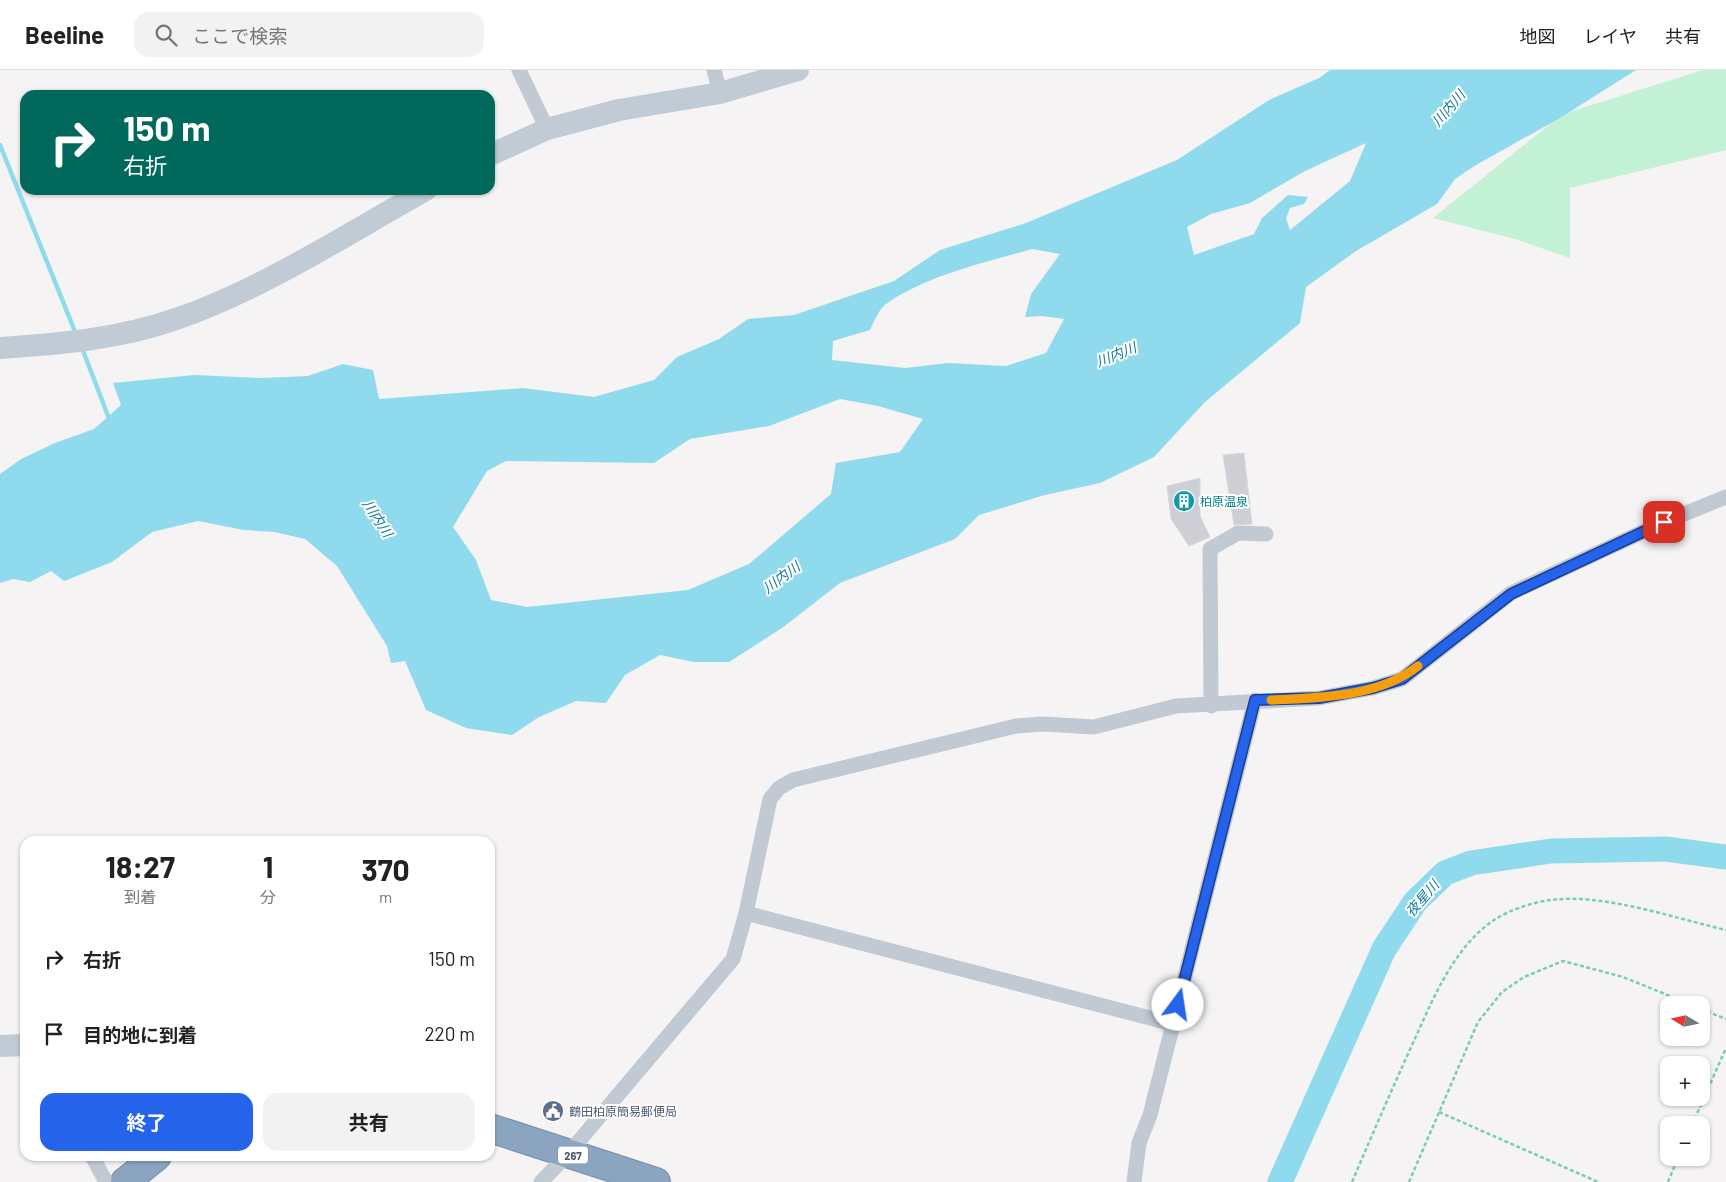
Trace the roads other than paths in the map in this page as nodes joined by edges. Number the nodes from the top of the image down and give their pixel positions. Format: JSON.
{"nodes":[{"id":1,"x":519,"y":70,"type":"edge"},
{"id":2,"x":714,"y":70,"type":"edge"},
{"id":3,"x":798,"y":70,"type":"edge"},
{"id":4,"x":720,"y":93,"type":"junction"},
{"id":5,"x":547,"y":129,"type":"junction"},
{"id":6,"x":495,"y":153,"type":"edge"},
{"id":7,"x":417,"y":195,"type":"edge"},
{"id":8,"x":0,"y":348,"type":"edge"},
{"id":9,"x":1726,"y":497,"type":"edge"},
{"id":10,"x":1266,"y":534,"type":"dead end"},
{"id":11,"x":1255,"y":700,"type":"junction"},
{"id":12,"x":1212,"y":706,"type":"junction"},
{"id":13,"x":746,"y":913,"type":"junction"},
{"id":14,"x":1173,"y":1024,"type":"junction"},
{"id":15,"x":20,"y":1045,"type":"edge"},
{"id":16,"x":0,"y":1046,"type":"edge"},
{"id":17,"x":495,"y":1130,"type":"edge"},
{"id":18,"x":568,"y":1154,"type":"junction"},
{"id":19,"x":95,"y":1161,"type":"edge"},
{"id":20,"x":151,"y":1161,"type":"edge"},
{"id":21,"x":106,"y":1182,"type":"edge"},
{"id":22,"x":125,"y":1182,"type":"edge"},
{"id":23,"x":541,"y":1182,"type":"edge"},
{"id":24,"x":656,"y":1182,"type":"edge"},
{"id":25,"x":1134,"y":1182,"type":"edge"}],
"edges":[{"from":1,"to":5,"type":"street"},
{"from":2,"to":4,"type":"street"},
{"from":3,"to":4,"type":"street"},
{"from":4,"to":5,"type":"street"},
{"from":5,"to":6,"type":"street"},
{"from":7,"to":8,"type":"street"},
{"from":9,"to":11,"type":"street"},
{"from":10,"to":12,"type":"street"},
{"from":11,"to":12,"type":"street"},
{"from":11,"to":14,"type":"street"},
{"from":12,"to":13,"type":"street"},
{"from":13,"to":14,"type":"street"},
{"from":13,"to":18,"type":"street"},
{"from":14,"to":25,"type":"street"},
{"from":15,"to":16,"type":"street"},
{"from":17,"to":18,"type":"highway","number":"267"},
{"from":18,"to":23,"type":"street"},
{"from":18,"to":24,"type":"highway","number":"267"},
{"from":19,"to":21,"type":"street"},
{"from":20,"to":22,"type":"highway"}]}
